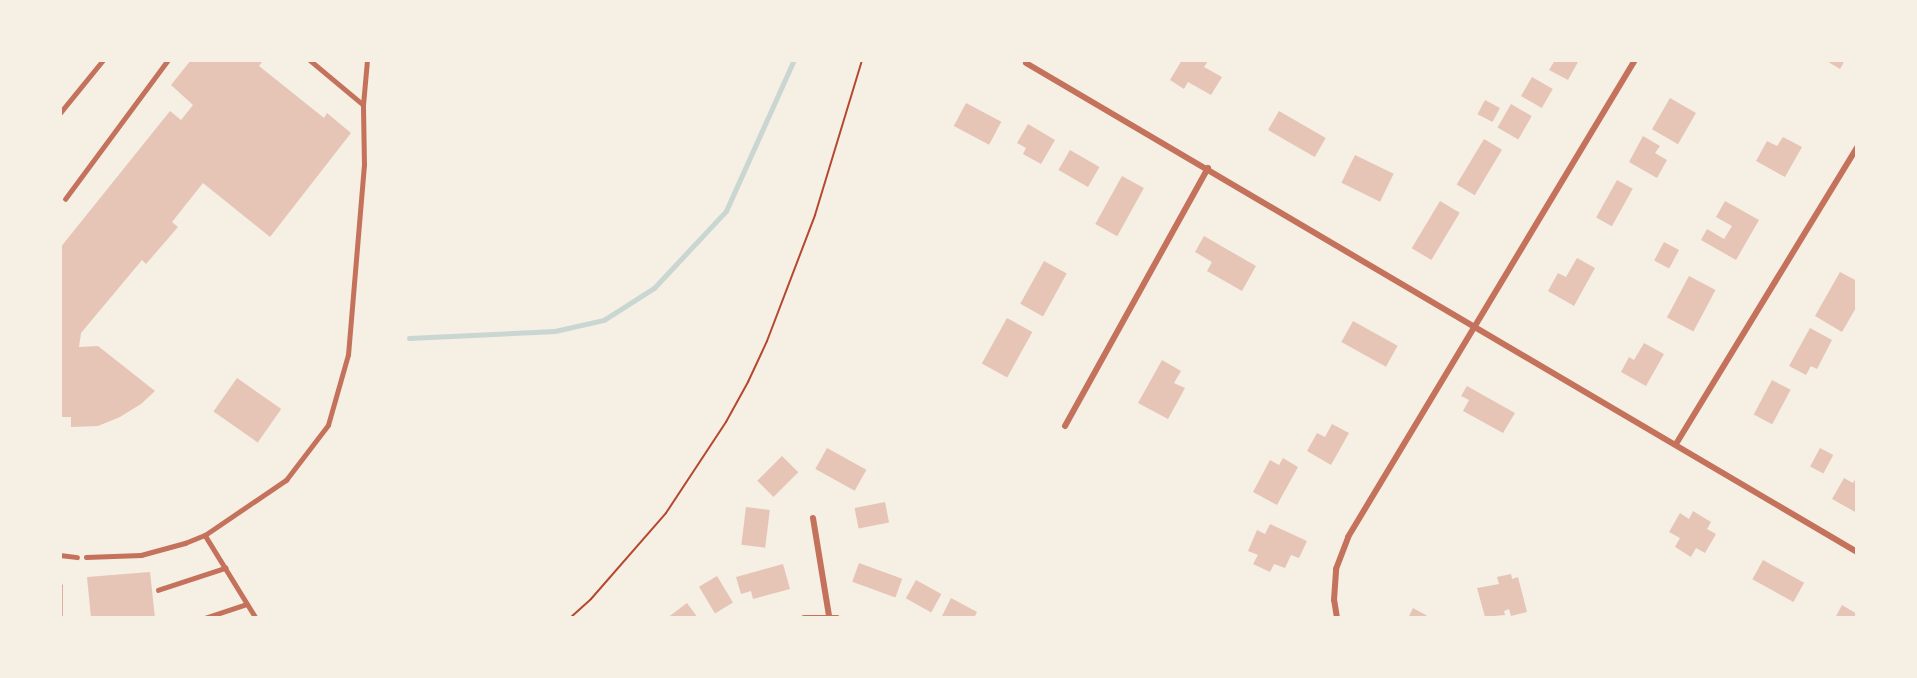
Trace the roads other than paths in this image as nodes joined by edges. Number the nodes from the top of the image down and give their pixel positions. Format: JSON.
{"nodes":[{"id":1,"x":103,"y":60,"type":"edge"},
{"id":2,"x":168,"y":60,"type":"edge"},
{"id":3,"x":309,"y":60,"type":"edge"},
{"id":4,"x":367,"y":60,"type":"edge"},
{"id":5,"x":1635,"y":60,"type":"edge"},
{"id":6,"x":1026,"y":63,"type":"dead end"},
{"id":7,"x":363,"y":105,"type":"junction"},
{"id":8,"x":60,"y":113,"type":"edge"},
{"id":9,"x":1857,"y":147,"type":"edge"},
{"id":10,"x":1208,"y":168,"type":"junction"},
{"id":11,"x":65,"y":199,"type":"dead end"},
{"id":12,"x":1474,"y":326,"type":"junction"},
{"id":13,"x":1065,"y":426,"type":"dead end"},
{"id":14,"x":1676,"y":444,"type":"junction"},
{"id":15,"x":813,"y":518,"type":"dead end"},
{"id":16,"x":205,"y":535,"type":"junction"},
{"id":17,"x":1857,"y":552,"type":"edge"},
{"id":18,"x":60,"y":555,"type":"edge"},
{"id":19,"x":77,"y":556,"type":"dead end"},
{"id":20,"x":86,"y":557,"type":"dead end"},
{"id":21,"x":225,"y":568,"type":"junction"},
{"id":22,"x":60,"y":585,"type":"edge"},
{"id":23,"x":158,"y":590,"type":"dead end"},
{"id":24,"x":247,"y":604,"type":"junction"},
{"id":25,"x":829,"y":616,"type":"junction"},
{"id":26,"x":60,"y":618,"type":"edge"},
{"id":27,"x":205,"y":618,"type":"edge"},
{"id":28,"x":256,"y":618,"type":"edge"},
{"id":29,"x":804,"y":618,"type":"edge"},
{"id":30,"x":837,"y":618,"type":"edge"},
{"id":31,"x":1337,"y":618,"type":"edge"}],
"edges":[{"from":1,"to":8,"type":"lane"},
{"from":2,"to":11,"type":"lane"},
{"from":3,"to":7,"type":"lane"},
{"from":4,"to":7,"type":"lane"},
{"from":5,"to":12,"type":"street"},
{"from":6,"to":10,"type":"street"},
{"from":7,"to":16,"type":"lane"},
{"from":9,"to":14,"type":"street"},
{"from":10,"to":12,"type":"street"},
{"from":10,"to":13,"type":"street"},
{"from":12,"to":14,"type":"street"},
{"from":12,"to":31,"type":"street"},
{"from":14,"to":17,"type":"street"},
{"from":15,"to":25,"type":"street"},
{"from":16,"to":20,"type":"lane"},
{"from":16,"to":21,"type":"lane"},
{"from":18,"to":19,"type":"lane"},
{"from":21,"to":23,"type":"lane"},
{"from":21,"to":24,"type":"lane"},
{"from":22,"to":26,"type":"lane"},
{"from":24,"to":27,"type":"lane"},
{"from":24,"to":28,"type":"lane"},
{"from":25,"to":29,"type":"street"},
{"from":25,"to":30,"type":"street"}]}
